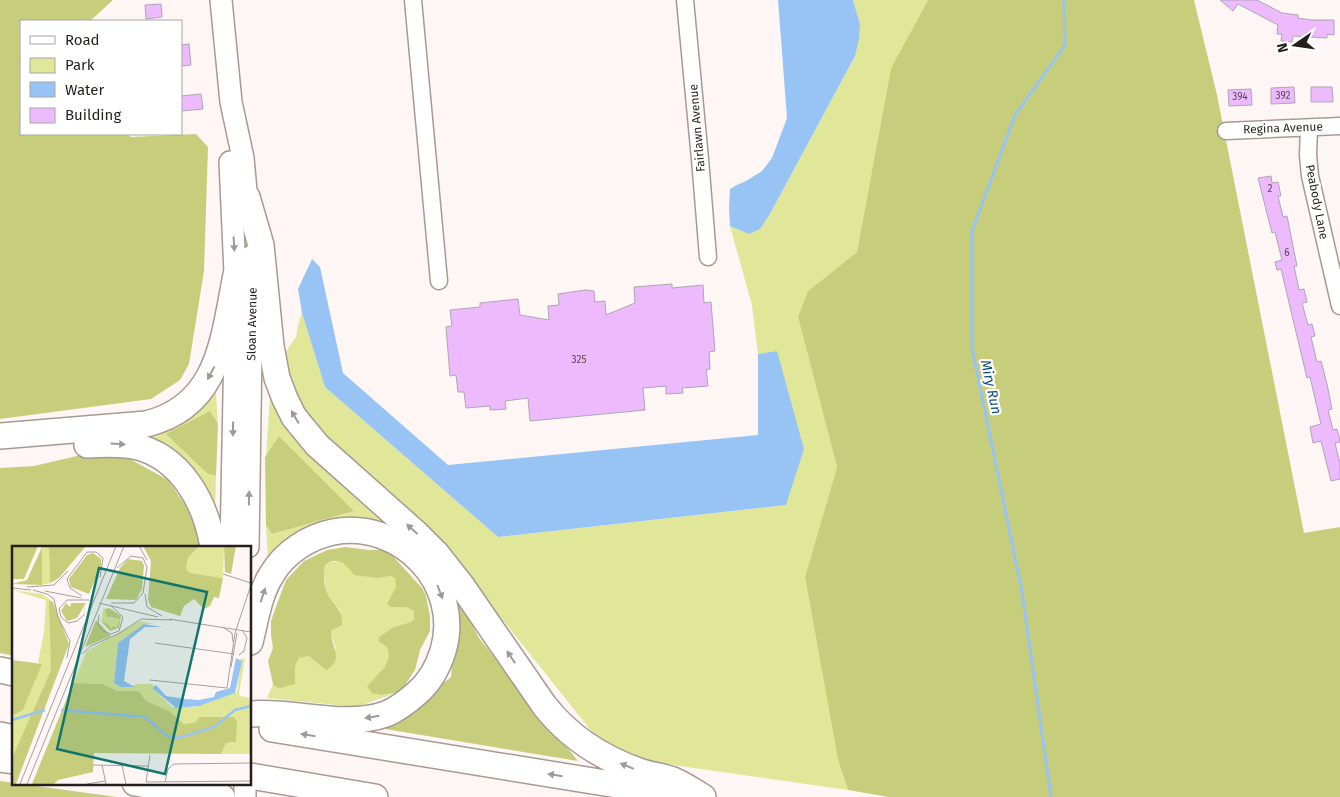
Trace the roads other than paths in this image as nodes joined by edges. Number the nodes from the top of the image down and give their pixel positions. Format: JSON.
{"nodes":[{"id":1,"x":221,"y":0,"type":"edge"},
{"id":2,"x":413,"y":0,"type":"edge"},
{"id":3,"x":685,"y":0,"type":"edge"},
{"id":4,"x":232,"y":102,"type":"junction"},
{"id":5,"x":1340,"y":126,"type":"edge"},
{"id":6,"x":1309,"y":128,"type":"junction"},
{"id":7,"x":1226,"y":131,"type":"dead end"},
{"id":8,"x":247,"y":197,"type":"junction"},
{"id":9,"x":708,"y":257,"type":"dead end"},
{"id":10,"x":236,"y":275,"type":"junction"},
{"id":11,"x":439,"y":281,"type":"dead end"},
{"id":12,"x":1340,"y":306,"type":"edge"},
{"id":13,"x":0,"y":436,"type":"edge"},
{"id":14,"x":0,"y":452,"type":"edge"},
{"id":15,"x":213,"y":546,"type":"edge"},
{"id":16,"x":232,"y":546,"type":"edge"},
{"id":17,"x":248,"y":546,"type":"edge"},
{"id":18,"x":251,"y":638,"type":"edge"},
{"id":19,"x":251,"y":714,"type":"edge"},
{"id":20,"x":251,"y":725,"type":"edge"},
{"id":21,"x":251,"y":776,"type":"edge"},
{"id":22,"x":141,"y":784,"type":"edge"},
{"id":23,"x":228,"y":784,"type":"edge"},
{"id":24,"x":245,"y":784,"type":"edge"},
{"id":25,"x":222,"y":797,"type":"edge"},
{"id":26,"x":228,"y":797,"type":"edge"},
{"id":27,"x":245,"y":797,"type":"edge"},
{"id":28,"x":375,"y":797,"type":"edge"},
{"id":29,"x":689,"y":797,"type":"edge"},
{"id":30,"x":703,"y":797,"type":"edge"}],
"edges":[{"from":1,"to":4,"type":"main road","name":"Sloan Avenue"},
{"from":2,"to":11,"type":"street"},
{"from":3,"to":9,"type":"street","name":"Fairlawn Avenue"},
{"from":4,"to":8,"type":"main road","name":"Sloan Avenue"},
{"from":4,"to":10,"type":"main road","name":"Sloan Avenue","one_way":true},
{"from":5,"to":6,"type":"street","name":"Regina Avenue"},
{"from":6,"to":7,"type":"street","name":"Regina Avenue"},
{"from":6,"to":12,"type":"street","name":"Peabody Lane"},
{"from":17,"to":8,"type":"main road","name":"Sloan Avenue","one_way":true},
{"from":30,"to":8,"type":"highway","one_way":true},
{"from":10,"to":13,"type":"highway","one_way":true},
{"from":10,"to":16,"type":"main road","name":"Sloan Avenue","one_way":true},
{"from":14,"to":15,"type":"highway","one_way":true},
{"from":18,"to":19,"type":"highway","one_way":true},
{"from":29,"to":20,"type":"highway","one_way":true},
{"from":21,"to":28,"type":"highway"},
{"from":22,"to":25,"type":"highway"},
{"from":23,"to":26,"type":"main road"},
{"from":24,"to":27,"type":"main road"}]}
